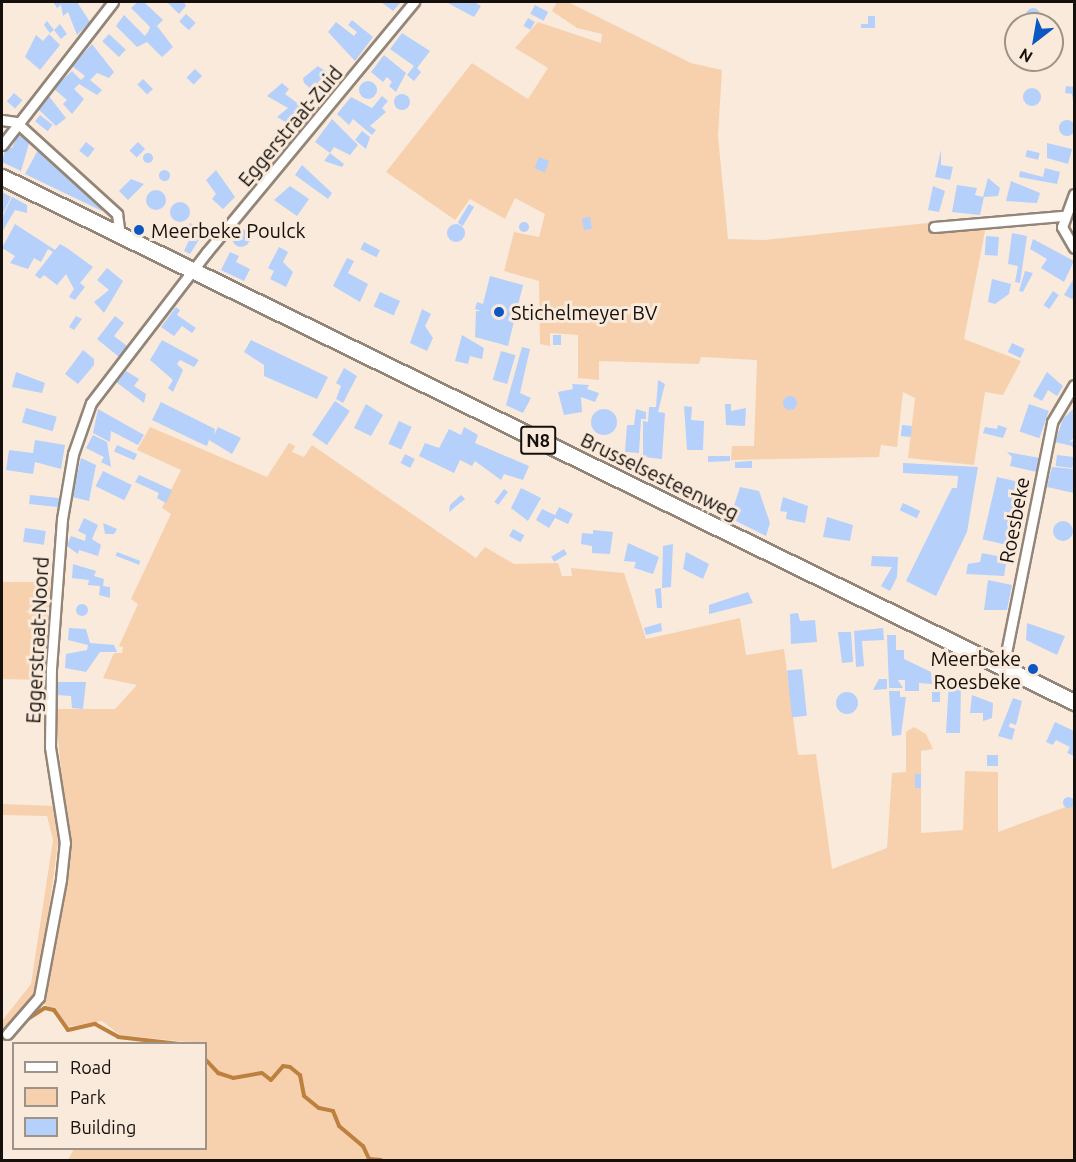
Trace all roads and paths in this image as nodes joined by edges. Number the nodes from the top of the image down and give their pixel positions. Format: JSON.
{"nodes":[{"id":1,"x":113,"y":2,"type":"edge"},
{"id":2,"x":414,"y":2,"type":"edge"},
{"id":3,"x":2,"y":120,"type":"edge"},
{"id":4,"x":16,"y":122,"type":"junction"},
{"id":5,"x":2,"y":145,"type":"edge"},
{"id":6,"x":2,"y":177,"type":"edge"},
{"id":7,"x":1074,"y":194,"type":"edge"},
{"id":8,"x":1062,"y":216,"type":"junction"},
{"id":9,"x":934,"y":227,"type":"dead end"},
{"id":10,"x":120,"y":234,"type":"junction"},
{"id":11,"x":1074,"y":248,"type":"edge"},
{"id":12,"x":193,"y":270,"type":"junction"},
{"id":13,"x":1074,"y":385,"type":"edge"},
{"id":14,"x":1003,"y":668,"type":"junction"},
{"id":15,"x":1074,"y":702,"type":"edge"},
{"id":16,"x":7,"y":1034,"type":"dead end"}],
"edges":[{"from":1,"to":4,"type":"street"},
{"from":2,"to":12,"type":"street","name":"Eggerstraat-Zuid"},
{"from":3,"to":4,"type":"street"},
{"from":4,"to":5,"type":"street"},
{"from":4,"to":10,"type":"street"},
{"from":6,"to":10,"type":"main road","name":"Brusselsesteenweg","number":"N8"},
{"from":7,"to":8,"type":"street"},
{"from":8,"to":9,"type":"street"},
{"from":8,"to":11,"type":"street"},
{"from":10,"to":12,"type":"main road","name":"Brusselsesteenweg","number":"N8"},
{"from":12,"to":14,"type":"main road","name":"Brusselsesteenweg","number":"N8"},
{"from":12,"to":16,"type":"street","name":"Eggerstraat-Noord"},
{"from":13,"to":14,"type":"street","name":"Roesbeke"},
{"from":14,"to":15,"type":"main road","name":"Brusselsesteenweg","number":"N8"}]}
